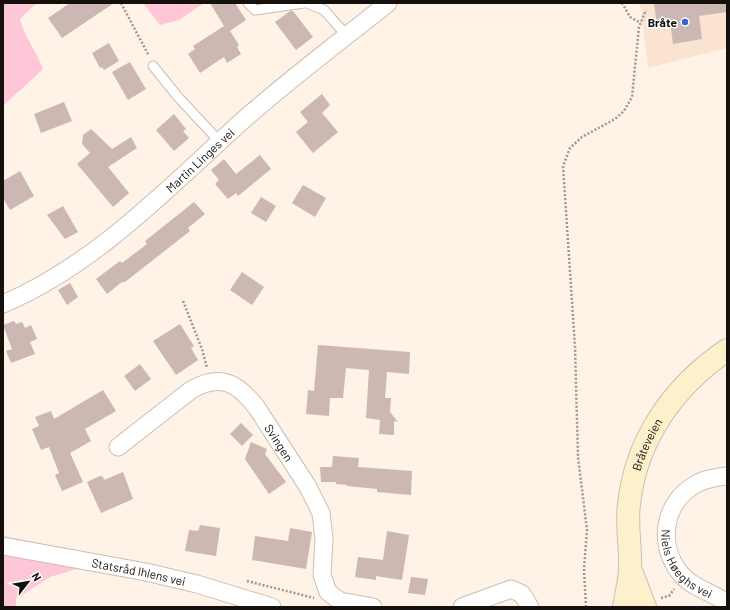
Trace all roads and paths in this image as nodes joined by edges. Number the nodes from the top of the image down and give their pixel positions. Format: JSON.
{"nodes":[{"id":1,"x":121,"y":3,"type":"edge"},
{"id":2,"x":248,"y":3,"type":"edge"},
{"id":3,"x":304,"y":3,"type":"edge"},
{"id":4,"x":307,"y":3,"type":"edge"},
{"id":5,"x":388,"y":3,"type":"edge"},
{"id":6,"x":622,"y":3,"type":"edge"},
{"id":7,"x":646,"y":10,"type":"dead end"},
{"id":8,"x":641,"y":23,"type":"junction"},
{"id":9,"x":346,"y":36,"type":"junction"},
{"id":10,"x":153,"y":66,"type":"joint"},
{"id":11,"x":220,"y":142,"type":"junction"},
{"id":12,"x":183,"y":301,"type":"dead end"},
{"id":13,"x":3,"y":304,"type":"edge"},
{"id":14,"x":727,"y":350,"type":"edge"},
{"id":15,"x":210,"y":381,"type":"junction"},
{"id":16,"x":118,"y":447,"type":"dead end"},
{"id":17,"x":727,"y":476,"type":"edge"},
{"id":18,"x":3,"y":546,"type":"edge"},
{"id":19,"x":630,"y":568,"type":"junction"},
{"id":20,"x":241,"y":579,"type":"dead end"},
{"id":21,"x":330,"y":596,"type":"junction"},
{"id":22,"x":727,"y":603,"type":"edge"},
{"id":23,"x":272,"y":607,"type":"edge"},
{"id":24,"x":374,"y":607,"type":"edge"},
{"id":25,"x":462,"y":607,"type":"edge"},
{"id":26,"x":530,"y":607,"type":"edge"},
{"id":27,"x":586,"y":607,"type":"edge"},
{"id":28,"x":624,"y":607,"type":"edge"},
{"id":29,"x":645,"y":607,"type":"edge"}],
"edges":[{"from":1,"to":10,"type":"path"},
{"from":2,"to":3,"type":"lane"},
{"from":4,"to":9,"type":"lane"},
{"from":5,"to":9,"type":"street","name":"Martin Linges vei"},
{"from":6,"to":8,"type":"path"},
{"from":7,"to":8,"type":"path"},
{"from":8,"to":27,"type":"path"},
{"from":9,"to":11,"type":"street","name":"Martin Linges vei"},
{"from":10,"to":11,"type":"lane"},
{"from":11,"to":13,"type":"street","name":"Martin Linges vei"},
{"from":12,"to":15,"type":"path"},
{"from":14,"to":19,"type":"main road","name":"Bråteveien"},
{"from":15,"to":16,"type":"street"},
{"from":15,"to":21,"type":"street","name":"Svingen"},
{"from":17,"to":22,"type":"street","name":"Niels Høeghs vei"},
{"from":18,"to":23,"type":"street","name":"Statsråd Ihlens vei"},
{"from":19,"to":28,"type":"main road","name":"Bråteveien"},
{"from":19,"to":29,"type":"main road","name":"Bråteveien"},
{"from":20,"to":21,"type":"path"},
{"from":21,"to":24,"type":"street"},
{"from":25,"to":26,"type":"street"}]}
